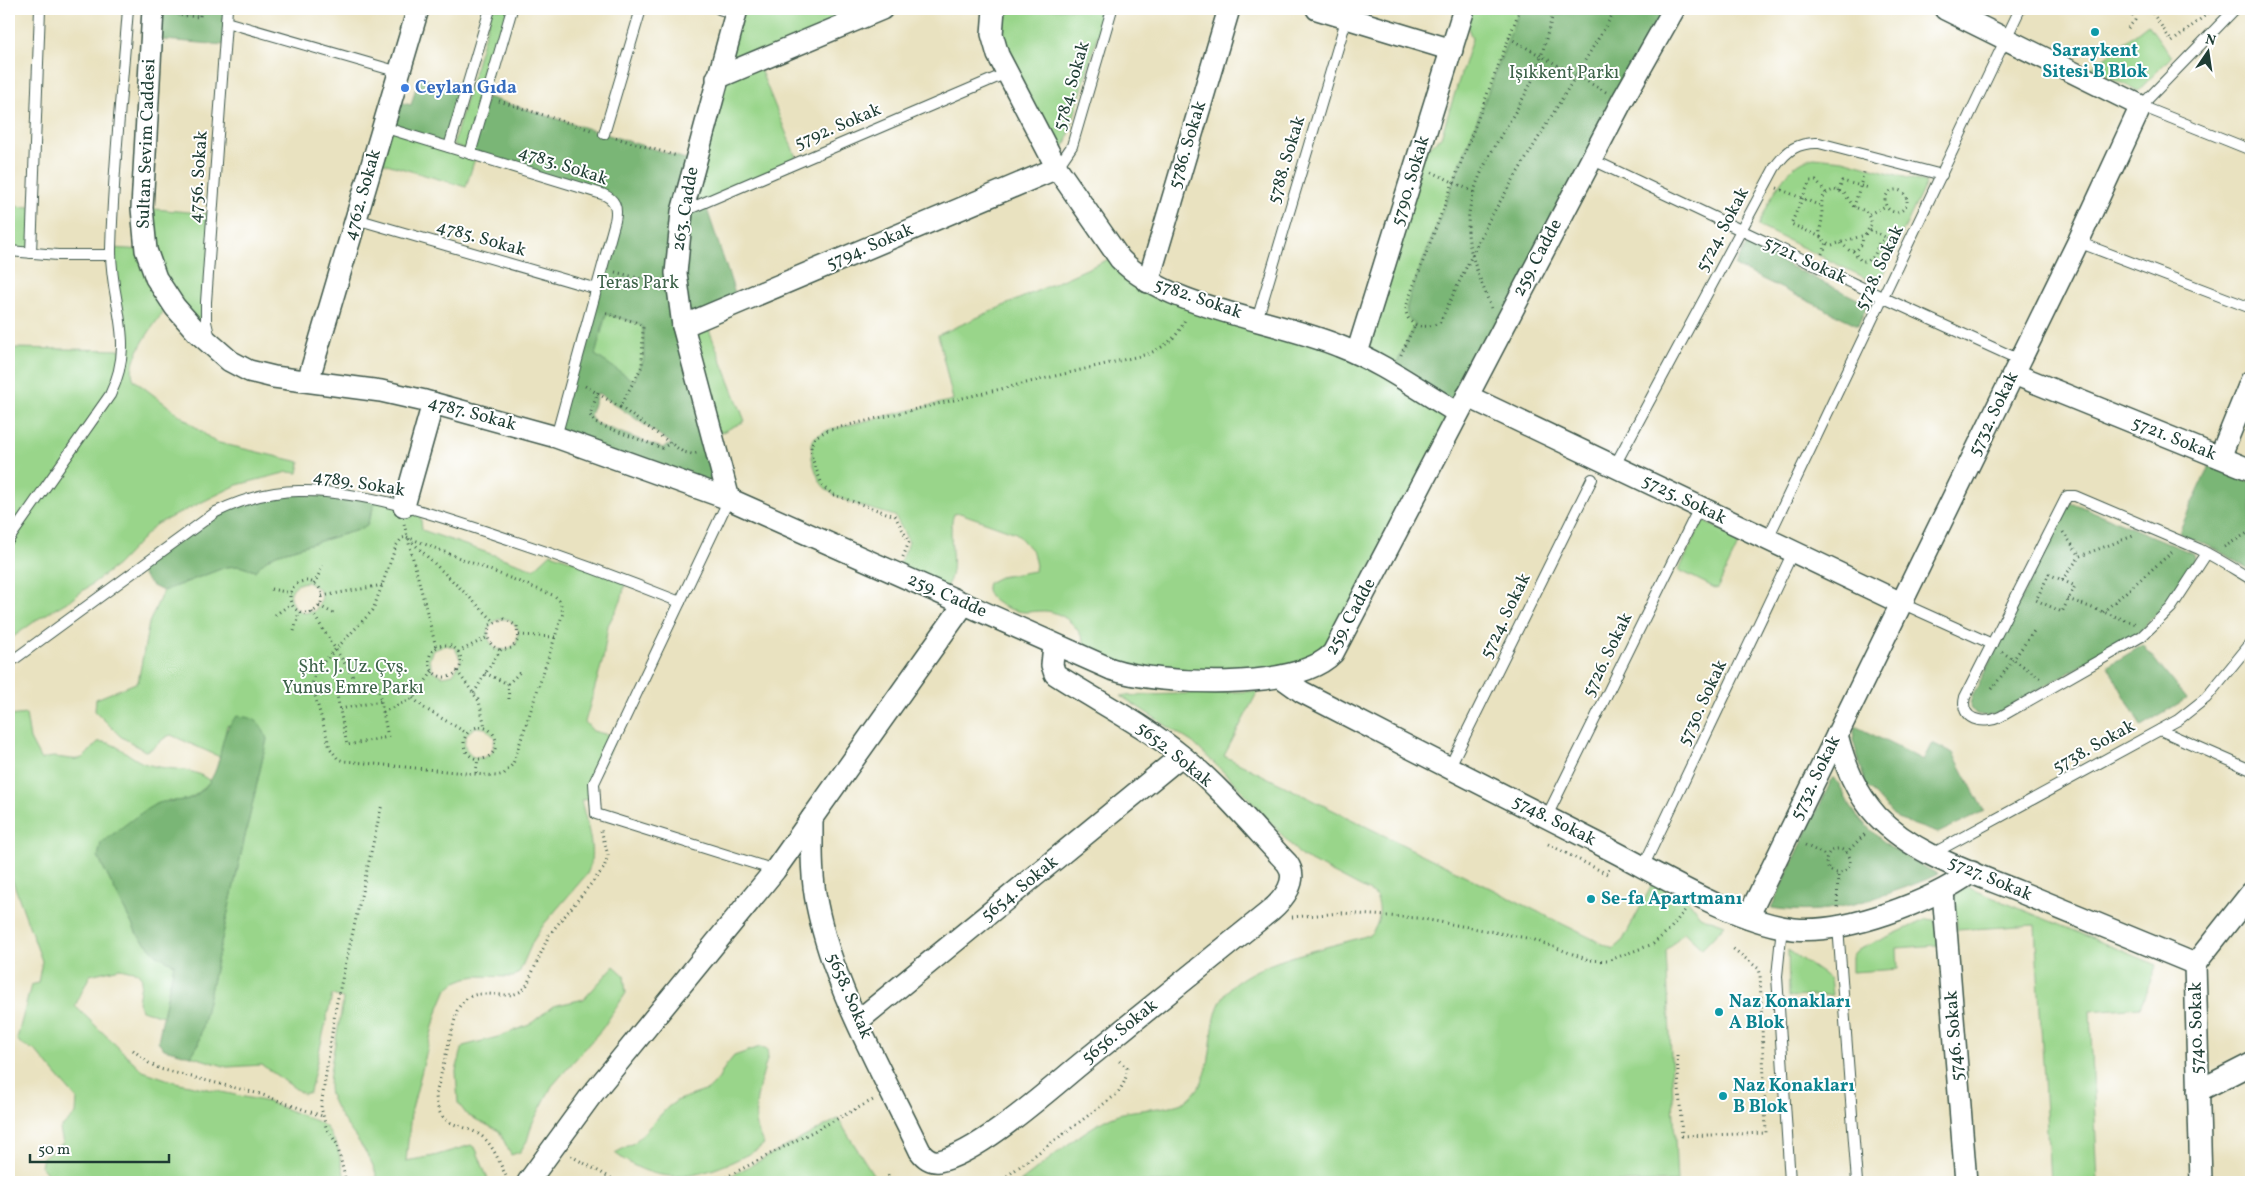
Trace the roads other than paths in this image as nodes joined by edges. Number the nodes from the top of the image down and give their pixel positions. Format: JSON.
{"nodes":[{"id":1,"x":40,"y":9,"type":"edge"},
{"id":2,"x":128,"y":9,"type":"edge"},
{"id":3,"x":153,"y":9,"type":"edge"},
{"id":4,"x":227,"y":9,"type":"edge"},
{"id":5,"x":418,"y":9,"type":"edge"},
{"id":6,"x":490,"y":9,"type":"edge"},
{"id":7,"x":512,"y":9,"type":"edge"},
{"id":8,"x":641,"y":9,"type":"edge"},
{"id":9,"x":882,"y":9,"type":"edge"},
{"id":10,"x":994,"y":9,"type":"edge"},
{"id":11,"x":1112,"y":9,"type":"edge"},
{"id":12,"x":1229,"y":9,"type":"edge"},
{"id":13,"x":1317,"y":9,"type":"edge"},
{"id":14,"x":1464,"y":9,"type":"edge"},
{"id":15,"x":1674,"y":9,"type":"edge"},
{"id":16,"x":1945,"y":9,"type":"edge"},
{"id":17,"x":2020,"y":9,"type":"edge"},
{"id":18,"x":2234,"y":9,"type":"edge"},
{"id":19,"x":731,"y":10,"type":"edge"},
{"id":20,"x":1348,"y":13,"type":"edge"},
{"id":21,"x":226,"y":22,"type":"junction"},
{"id":22,"x":2007,"y":39,"type":"junction"},
{"id":23,"x":1452,"y":50,"type":"junction"},
{"id":24,"x":399,"y":72,"type":"junction"},
{"id":25,"x":1007,"y":73,"type":"junction"},
{"id":26,"x":717,"y":78,"type":"junction"},
{"id":27,"x":2141,"y":106,"type":"junction"},
{"id":28,"x":383,"y":127,"type":"junction"},
{"id":29,"x":604,"y":134,"type":"dead end"},
{"id":30,"x":449,"y":147,"type":"junction"},
{"id":31,"x":2251,"y":150,"type":"edge"},
{"id":32,"x":470,"y":154,"type":"junction"},
{"id":33,"x":1591,"y":159,"type":"junction"},
{"id":34,"x":1057,"y":168,"type":"junction"},
{"id":35,"x":1942,"y":176,"type":"junction"},
{"id":36,"x":682,"y":212,"type":"junction"},
{"id":37,"x":356,"y":219,"type":"junction"},
{"id":38,"x":1741,"y":230,"type":"junction"},
{"id":39,"x":2078,"y":242,"type":"junction"},
{"id":40,"x":9,"y":251,"type":"edge"},
{"id":41,"x":31,"y":253,"type":"junction"},
{"id":42,"x":111,"y":255,"type":"junction"},
{"id":43,"x":1148,"y":282,"type":"junction"},
{"id":44,"x":597,"y":290,"type":"junction"},
{"id":45,"x":1884,"y":298,"type":"junction"},
{"id":46,"x":2251,"y":308,"type":"edge"},
{"id":47,"x":1257,"y":320,"type":"junction"},
{"id":48,"x":683,"y":326,"type":"junction"},
{"id":49,"x":213,"y":347,"type":"junction"},
{"id":50,"x":1357,"y":353,"type":"junction"},
{"id":51,"x":2017,"y":367,"type":"junction"},
{"id":52,"x":308,"y":381,"type":"junction"},
{"id":53,"x":2251,"y":381,"type":"edge"},
{"id":54,"x":433,"y":403,"type":"junction"},
{"id":55,"x":1462,"y":404,"type":"junction"},
{"id":56,"x":556,"y":437,"type":"junction"},
{"id":57,"x":2220,"y":457,"type":"junction"},
{"id":58,"x":1614,"y":467,"type":"junction"},
{"id":59,"x":2251,"y":470,"type":"edge"},
{"id":60,"x":1592,"y":479,"type":"dead end"},
{"id":61,"x":729,"y":499,"type":"junction"},
{"id":62,"x":404,"y":506,"type":"junction"},
{"id":63,"x":1699,"y":508,"type":"junction"},
{"id":64,"x":9,"y":539,"type":"edge"},
{"id":65,"x":1767,"y":540,"type":"junction"},
{"id":66,"x":1793,"y":552,"type":"junction"},
{"id":67,"x":2210,"y":555,"type":"junction"},
{"id":68,"x":2251,"y":579,"type":"edge"},
{"id":69,"x":680,"y":602,"type":"junction"},
{"id":70,"x":1901,"y":603,"type":"junction"},
{"id":71,"x":964,"y":604,"type":"junction"},
{"id":72,"x":2251,"y":643,"type":"edge"},
{"id":73,"x":1054,"y":644,"type":"junction"},
{"id":74,"x":1992,"y":644,"type":"junction"},
{"id":75,"x":9,"y":662,"type":"edge"},
{"id":76,"x":1281,"y":677,"type":"junction"},
{"id":77,"x":2160,"y":730,"type":"junction"},
{"id":78,"x":1837,"y":735,"type":"junction"},
{"id":79,"x":1182,"y":756,"type":"junction"},
{"id":80,"x":1449,"y":768,"type":"junction"},
{"id":81,"x":2251,"y":770,"type":"edge"},
{"id":82,"x":812,"y":818,"type":"junction"},
{"id":83,"x":1546,"y":818,"type":"junction"},
{"id":84,"x":1932,"y":854,"type":"junction"},
{"id":85,"x":1643,"y":867,"type":"junction"},
{"id":86,"x":774,"y":870,"type":"junction"},
{"id":87,"x":1972,"y":872,"type":"junction"},
{"id":88,"x":1291,"y":880,"type":"joint"},
{"id":89,"x":1943,"y":891,"type":"junction"},
{"id":90,"x":2251,"y":894,"type":"edge"},
{"id":91,"x":1748,"y":917,"type":"junction"},
{"id":92,"x":1837,"y":918,"type":"junction"},
{"id":93,"x":1782,"y":927,"type":"junction"},
{"id":94,"x":2195,"y":964,"type":"junction"},
{"id":95,"x":858,"y":1021,"type":"junction"},
{"id":96,"x":2251,"y":1064,"type":"edge"},
{"id":97,"x":2198,"y":1091,"type":"junction"},
{"id":98,"x":931,"y":1160,"type":"joint"},
{"id":99,"x":528,"y":1182,"type":"edge"},
{"id":100,"x":1790,"y":1182,"type":"edge"},
{"id":101,"x":1857,"y":1182,"type":"edge"},
{"id":102,"x":1966,"y":1182,"type":"edge"},
{"id":103,"x":2201,"y":1182,"type":"edge"}],
"edges":[{"from":1,"to":41,"type":"lane"},
{"from":2,"to":42,"type":"lane"},
{"from":3,"to":49,"type":"street","name":"Sultan Sevim Caddesi"},
{"from":4,"to":21,"type":"lane","name":"4756. Sokak"},
{"from":5,"to":24,"type":"street","name":"4762. Sokak"},
{"from":6,"to":30,"type":"lane"},
{"from":7,"to":32,"type":"lane"},
{"from":8,"to":29,"type":"lane"},
{"from":9,"to":26,"type":"street"},
{"from":10,"to":25,"type":"street","name":"5782. Sokak"},
{"from":11,"to":34,"type":"lane","name":"5784. Sokak"},
{"from":12,"to":43,"type":"street","name":"5786. Sokak"},
{"from":13,"to":20,"type":"street"},
{"from":14,"to":23,"type":"street","name":"5790. Sokak"},
{"from":15,"to":33,"type":"street","name":"259. Cadde"},
{"from":16,"to":22,"type":"street"},
{"from":17,"to":22,"type":"lane","name":"5728. Sokak"},
{"from":18,"to":27,"type":"lane"},
{"from":19,"to":26,"type":"street","name":"263. Cadde"},
{"from":20,"to":23,"type":"street"},
{"from":20,"to":47,"type":"lane","name":"5788. Sokak"},
{"from":21,"to":24,"type":"lane"},
{"from":21,"to":49,"type":"lane","name":"4756. Sokak"},
{"from":22,"to":27,"type":"street"},
{"from":22,"to":35,"type":"lane","name":"5728. Sokak"},
{"from":23,"to":50,"type":"street","name":"5790. Sokak"},
{"from":24,"to":28,"type":"street","name":"4762. Sokak"},
{"from":25,"to":34,"type":"street","name":"5782. Sokak"},
{"from":25,"to":36,"type":"lane","name":"5792. Sokak"},
{"from":26,"to":36,"type":"street","name":"263. Cadde"},
{"from":27,"to":31,"type":"lane"},
{"from":27,"to":39,"type":"street","name":"5732. Sokak"},
{"from":28,"to":30,"type":"lane","name":"4783. Sokak"},
{"from":28,"to":37,"type":"street","name":"4762. Sokak"},
{"from":30,"to":32,"type":"lane","name":"4783. Sokak"},
{"from":32,"to":44,"type":"lane","name":"4783. Sokak"},
{"from":33,"to":38,"type":"lane","name":"5721. Sokak"},
{"from":33,"to":55,"type":"street","name":"259. Cadde"},
{"from":34,"to":43,"type":"street","name":"5782. Sokak"},
{"from":34,"to":48,"type":"street","name":"5794. Sokak"},
{"from":35,"to":38,"type":"lane","name":"5724. Sokak"},
{"from":35,"to":45,"type":"lane","name":"5728. Sokak"},
{"from":36,"to":48,"type":"street","name":"263. Cadde"},
{"from":37,"to":44,"type":"lane","name":"4785. Sokak"},
{"from":37,"to":52,"type":"street","name":"4762. Sokak"},
{"from":38,"to":45,"type":"lane","name":"5721. Sokak"},
{"from":38,"to":58,"type":"lane","name":"5724. Sokak"},
{"from":39,"to":46,"type":"lane"},
{"from":39,"to":51,"type":"street","name":"5732. Sokak"},
{"from":40,"to":41,"type":"lane"},
{"from":41,"to":42,"type":"lane"},
{"from":42,"to":64,"type":"lane"},
{"from":43,"to":47,"type":"street","name":"5782. Sokak"},
{"from":44,"to":56,"type":"lane","name":"4783. Sokak"},
{"from":45,"to":51,"type":"lane","name":"5721. Sokak"},
{"from":45,"to":65,"type":"lane","name":"5728. Sokak"},
{"from":47,"to":50,"type":"street","name":"5782. Sokak"},
{"from":48,"to":61,"type":"street","name":"263. Cadde"},
{"from":49,"to":52,"type":"street","name":"4787. Sokak"},
{"from":50,"to":55,"type":"street","name":"5782. Sokak"},
{"from":51,"to":57,"type":"street","name":"5721. Sokak"},
{"from":51,"to":70,"type":"street","name":"5732. Sokak"},
{"from":52,"to":54,"type":"street","name":"4787. Sokak"},
{"from":53,"to":57,"type":"street"},
{"from":54,"to":56,"type":"street","name":"4787. Sokak"},
{"from":54,"to":62,"type":"street"},
{"from":55,"to":58,"type":"street","name":"5725. Sokak"},
{"from":55,"to":76,"type":"street","name":"259. Cadde"},
{"from":56,"to":61,"type":"street","name":"4787. Sokak"},
{"from":57,"to":59,"type":"street","name":"5721. Sokak"},
{"from":58,"to":63,"type":"street","name":"5725. Sokak"},
{"from":60,"to":80,"type":"lane","name":"5724. Sokak"},
{"from":61,"to":69,"type":"lane"},
{"from":61,"to":71,"type":"street","name":"259. Cadde"},
{"from":62,"to":69,"type":"lane","name":"4789. Sokak"},
{"from":62,"to":75,"type":"lane","name":"4789. Sokak"},
{"from":63,"to":65,"type":"street","name":"5725. Sokak"},
{"from":63,"to":83,"type":"lane","name":"5726. Sokak"},
{"from":65,"to":66,"type":"street","name":"5725. Sokak"},
{"from":66,"to":70,"type":"street","name":"5725. Sokak"},
{"from":66,"to":85,"type":"lane","name":"5730. Sokak"},
{"from":67,"to":68,"type":"lane"},
{"from":67,"to":74,"type":"lane"},
{"from":67,"to":74,"type":"lane"},
{"from":69,"to":86,"type":"lane"},
{"from":70,"to":74,"type":"lane"},
{"from":70,"to":78,"type":"street","name":"5732. Sokak"},
{"from":71,"to":73,"type":"street","name":"259. Cadde"},
{"from":71,"to":82,"type":"street"},
{"from":72,"to":77,"type":"lane","name":"5738. Sokak"},
{"from":73,"to":76,"type":"street","name":"259. Cadde"},
{"from":73,"to":79,"type":"street","name":"5652. Sokak"},
{"from":76,"to":80,"type":"street","name":"5748. Sokak"},
{"from":77,"to":81,"type":"lane"},
{"from":77,"to":84,"type":"lane","name":"5738. Sokak"},
{"from":78,"to":84,"type":"street","name":"5727. Sokak"},
{"from":78,"to":91,"type":"street","name":"5732. Sokak"},
{"from":79,"to":88,"type":"street","name":"5652. Sokak"},
{"from":79,"to":95,"type":"street","name":"5654. Sokak"},
{"from":80,"to":83,"type":"street","name":"5748. Sokak"},
{"from":82,"to":86,"type":"street"},
{"from":82,"to":95,"type":"street","name":"5658. Sokak"},
{"from":83,"to":85,"type":"street","name":"5748. Sokak"},
{"from":84,"to":87,"type":"street","name":"5727. Sokak"},
{"from":85,"to":91,"type":"street","name":"5748. Sokak"},
{"from":86,"to":99,"type":"street"},
{"from":87,"to":89,"type":"street","name":"5748. Sokak"},
{"from":87,"to":94,"type":"street","name":"5727. Sokak"},
{"from":88,"to":98,"type":"street","name":"5656. Sokak"},
{"from":89,"to":92,"type":"street","name":"5748. Sokak"},
{"from":89,"to":102,"type":"street","name":"5746. Sokak"},
{"from":90,"to":94,"type":"street","name":"5740. Sokak"},
{"from":91,"to":93,"type":"street","name":"5748. Sokak"},
{"from":92,"to":93,"type":"street","name":"5748. Sokak"},
{"from":92,"to":101,"type":"lane"},
{"from":93,"to":100,"type":"lane"},
{"from":94,"to":97,"type":"street","name":"5740. Sokak"},
{"from":95,"to":98,"type":"street","name":"5658. Sokak"},
{"from":96,"to":97,"type":"street"},
{"from":97,"to":103,"type":"street","name":"5740. Sokak"}]}
